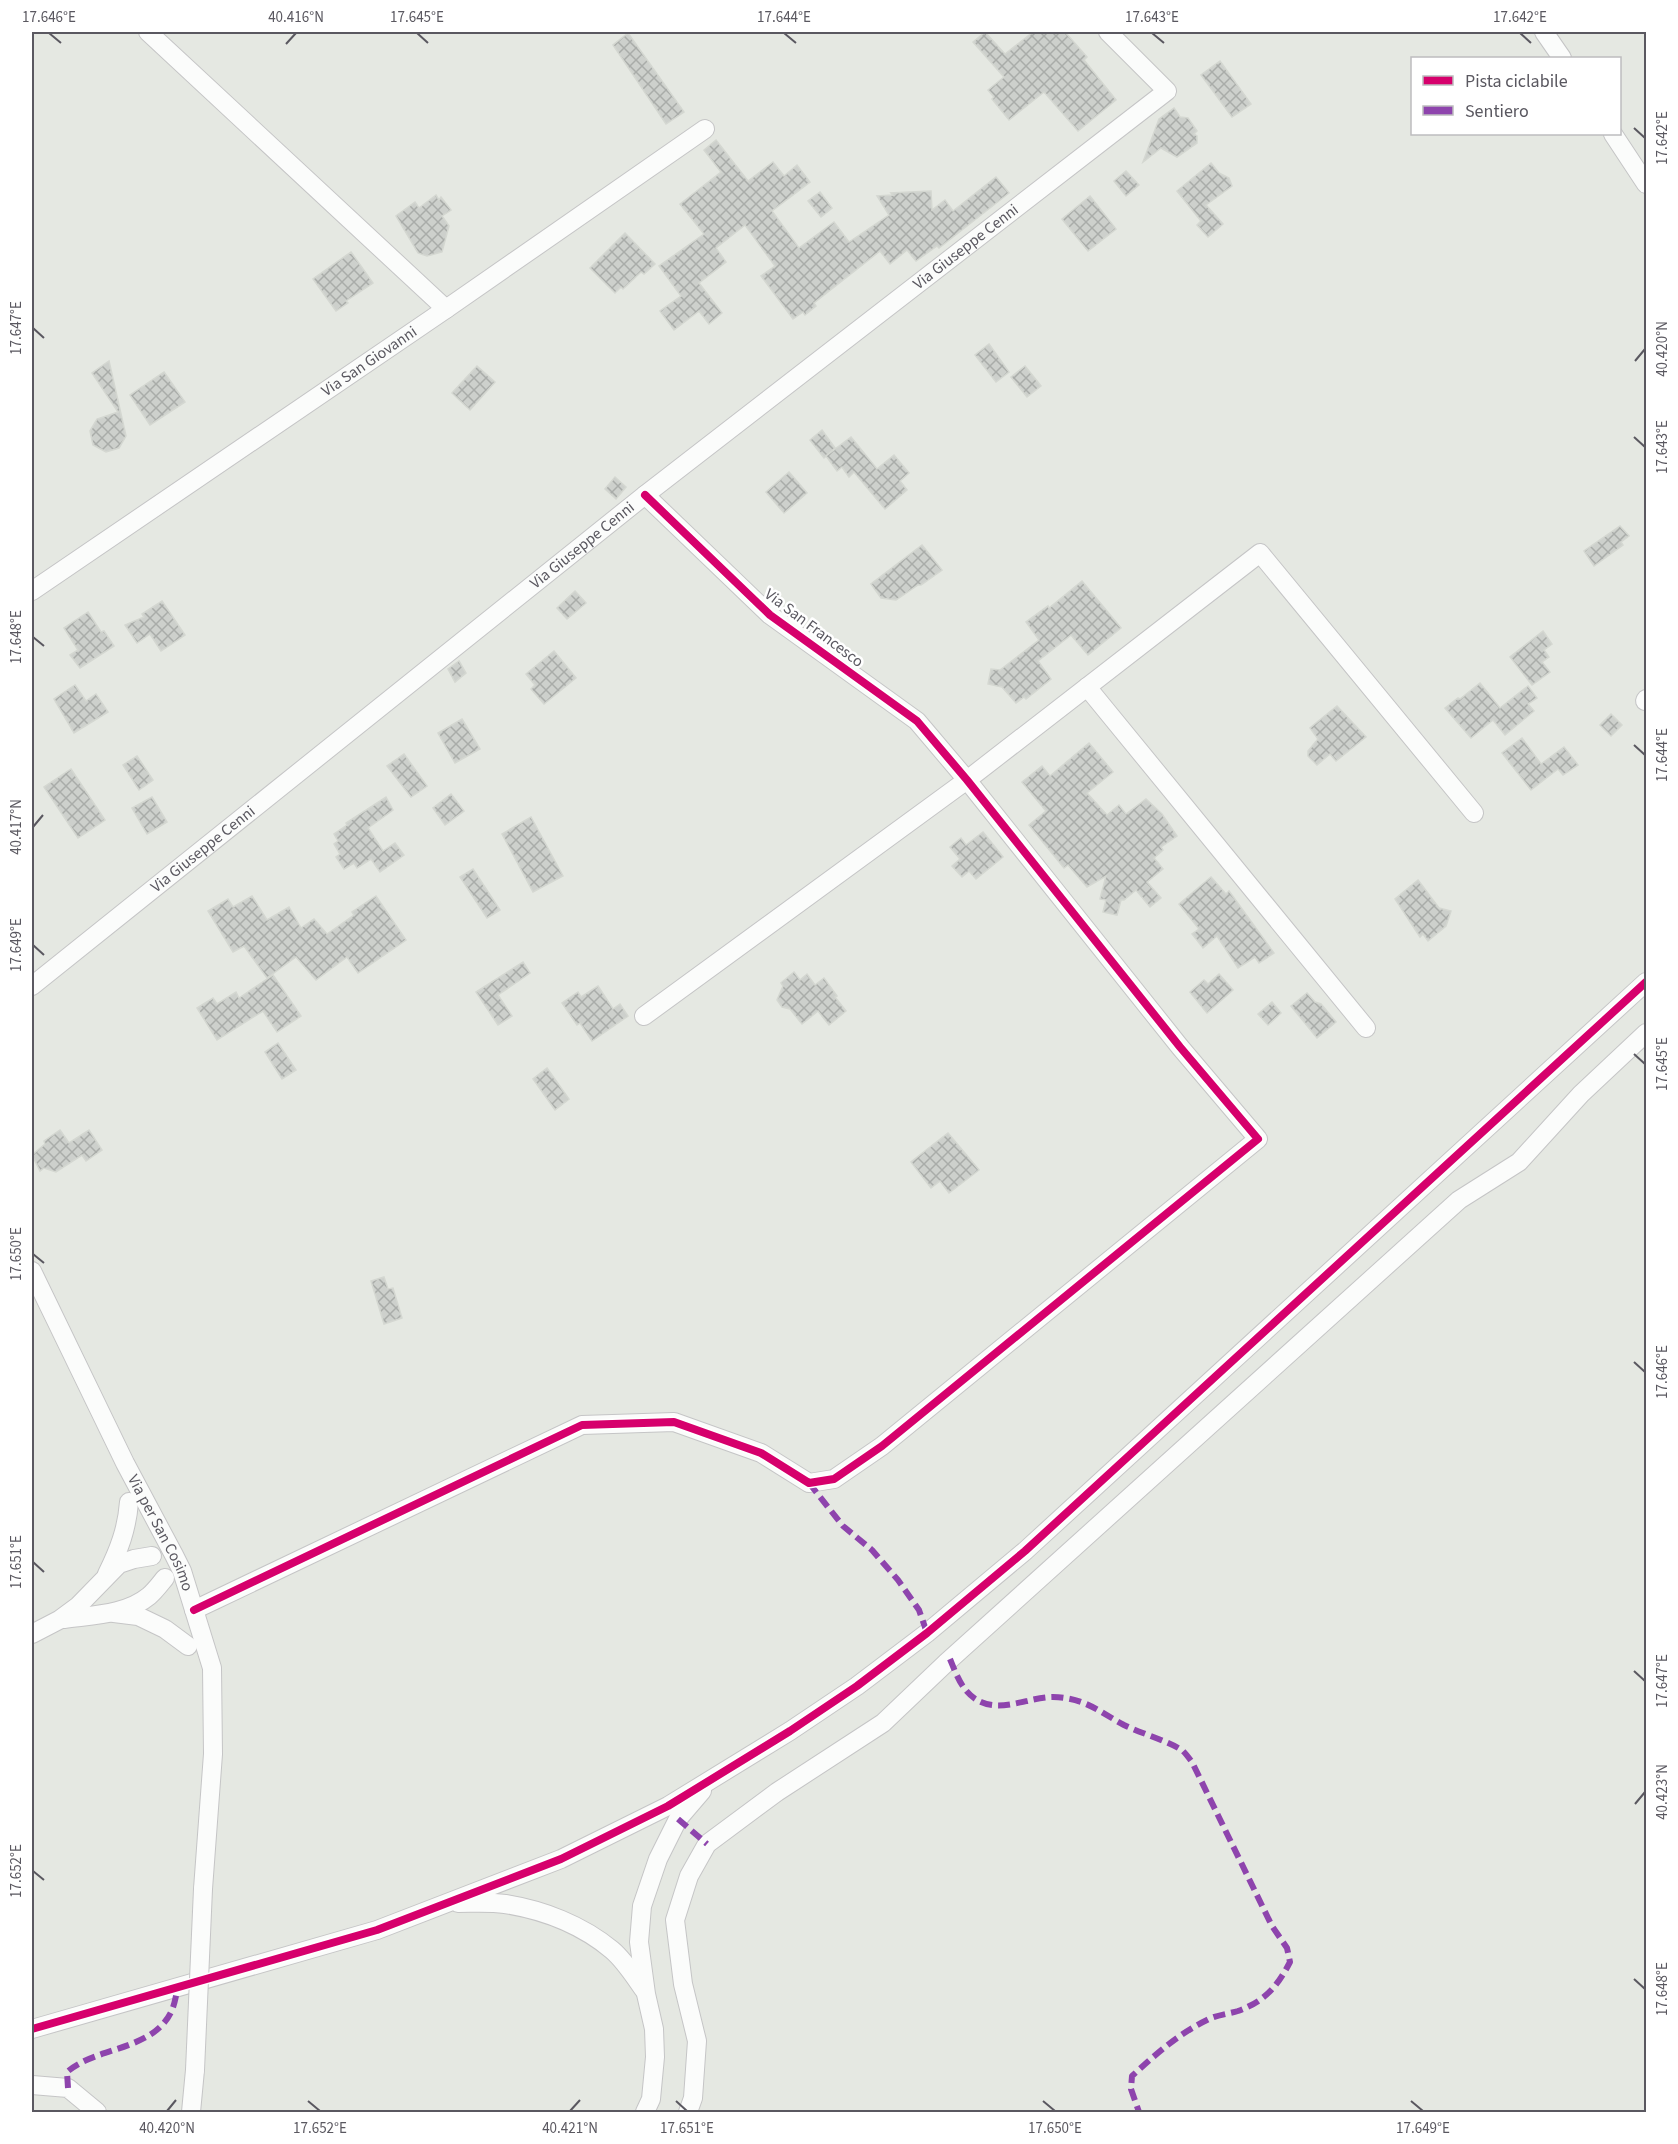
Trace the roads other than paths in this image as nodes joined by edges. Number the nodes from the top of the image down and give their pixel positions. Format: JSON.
{"nodes":[{"id":1,"x":148,"y":32,"type":"edge"},
{"id":2,"x":1108,"y":32,"type":"edge"},
{"id":3,"x":1544,"y":32,"type":"edge"},
{"id":4,"x":1561,"y":57,"type":"edge"},
{"id":5,"x":705,"y":129,"type":"dead end"},
{"id":6,"x":1613,"y":135,"type":"edge"},
{"id":7,"x":1647,"y":184,"type":"edge"},
{"id":8,"x":446,"y":309,"type":"junction"},
{"id":9,"x":645,"y":495,"type":"junction"},
{"id":10,"x":32,"y":591,"type":"edge"},
{"id":11,"x":1087,"y":687,"type":"junction"},
{"id":12,"x":967,"y":780,"type":"junction"},
{"id":13,"x":1474,"y":813,"type":"dead end"},
{"id":14,"x":1647,"y":982,"type":"edge"},
{"id":15,"x":32,"y":986,"type":"edge"},
{"id":16,"x":644,"y":1016,"type":"dead end"},
{"id":17,"x":1366,"y":1028,"type":"dead end"},
{"id":18,"x":1647,"y":1033,"type":"edge"},
{"id":19,"x":33,"y":1280,"type":"edge"},
{"id":20,"x":129,"y":1502,"type":"dead end"},
{"id":21,"x":152,"y":1556,"type":"dead end"},
{"id":22,"x":106,"y":1576,"type":"junction"},
{"id":23,"x":165,"y":1578,"type":"dead end"},
{"id":24,"x":194,"y":1610,"type":"junction"},
{"id":25,"x":110,"y":1612,"type":"junction"},
{"id":26,"x":59,"y":1620,"type":"junction"},
{"id":27,"x":32,"y":1634,"type":"edge"},
{"id":28,"x":188,"y":1646,"type":"dead end"},
{"id":29,"x":711,"y":1780,"type":"junction"},
{"id":30,"x":448,"y":1903,"type":"junction"},
{"id":31,"x":646,"y":1994,"type":"junction"},
{"id":32,"x":32,"y":2029,"type":"edge"},
{"id":33,"x":32,"y":2085,"type":"edge"},
{"id":34,"x":97,"y":2112,"type":"edge"},
{"id":35,"x":191,"y":2112,"type":"edge"},
{"id":36,"x":645,"y":2112,"type":"edge"},
{"id":37,"x":688,"y":2112,"type":"edge"}],
"edges":[{"from":1,"to":8,"type":"street"},
{"from":2,"to":9,"type":"street","name":"Via Giuseppe Cenni"},
{"from":3,"to":4,"type":"street"},
{"from":5,"to":8,"type":"street","name":"Via San Giovanni"},
{"from":6,"to":7,"type":"street"},
{"from":8,"to":10,"type":"street","name":"Via San Giovanni"},
{"from":9,"to":12,"type":"street","name":"Via San Francesco"},
{"from":9,"to":15,"type":"street","name":"Via Giuseppe Cenni"},
{"from":11,"to":12,"type":"street"},
{"from":11,"to":13,"type":"street"},
{"from":11,"to":17,"type":"street"},
{"from":12,"to":16,"type":"street"},
{"from":12,"to":24,"type":"street","name":"Via San Francesco"},
{"from":14,"to":29,"type":"street"},
{"from":18,"to":37,"type":"street"},
{"from":19,"to":24,"type":"street","name":"Via per San Cosimo"},
{"from":20,"to":22,"type":"street"},
{"from":21,"to":22,"type":"street"},
{"from":22,"to":26,"type":"street"},
{"from":23,"to":25,"type":"street"},
{"from":24,"to":35,"type":"street","name":"Via per San Cosimo","bridge":true},
{"from":25,"to":26,"type":"street"},
{"from":25,"to":28,"type":"street"},
{"from":26,"to":27,"type":"street"},
{"from":29,"to":30,"type":"street"},
{"from":29,"to":31,"type":"street"},
{"from":30,"to":31,"type":"street"},
{"from":30,"to":32,"type":"street"},
{"from":31,"to":36,"type":"street"},
{"from":33,"to":34,"type":"street"}]}
